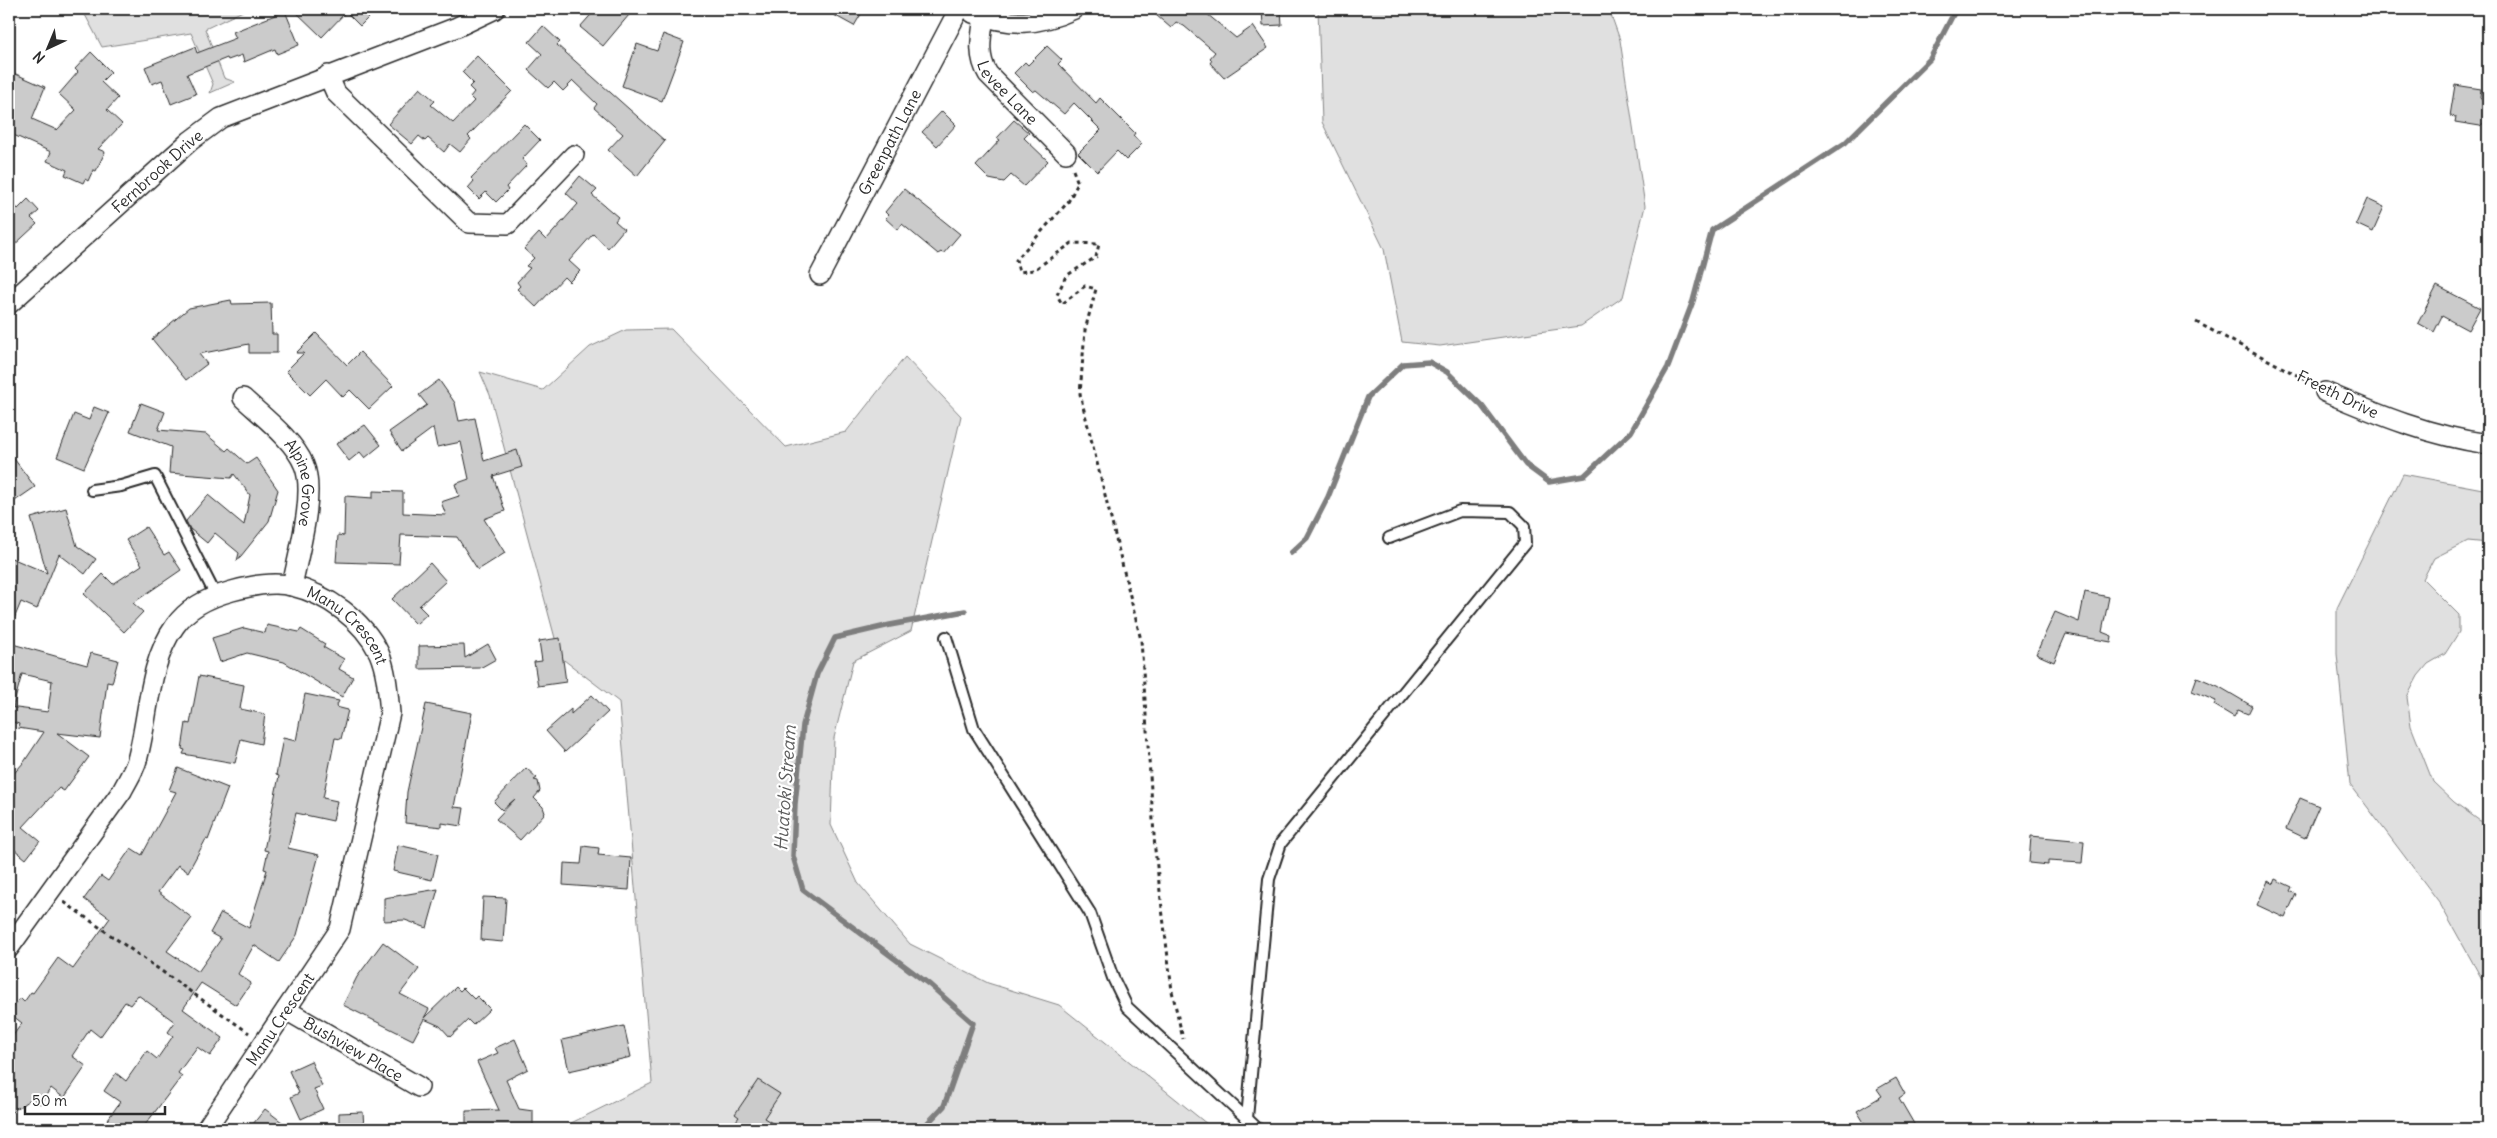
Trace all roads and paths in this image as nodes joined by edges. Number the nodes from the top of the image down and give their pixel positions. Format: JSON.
{"nodes":[{"id":1,"x":495,"y":9,"type":"edge"},
{"id":2,"x":960,"y":9,"type":"edge"},
{"id":3,"x":1074,"y":9,"type":"edge"},
{"id":4,"x":984,"y":17,"type":"junction"},
{"id":5,"x":328,"y":75,"type":"junction"},
{"id":6,"x":1066,"y":153,"type":"joint"},
{"id":7,"x":574,"y":155,"type":"dead end"},
{"id":8,"x":820,"y":275,"type":"dead end"},
{"id":9,"x":9,"y":304,"type":"edge"},
{"id":10,"x":2196,"y":322,"type":"dead end"},
{"id":11,"x":2325,"y":392,"type":"joint"},
{"id":12,"x":243,"y":398,"type":"dead end"},
{"id":13,"x":2488,"y":444,"type":"edge"},
{"id":14,"x":92,"y":490,"type":"dead end"},
{"id":15,"x":1389,"y":538,"type":"dead end"},
{"id":16,"x":292,"y":586,"type":"junction"},
{"id":17,"x":216,"y":596,"type":"junction"},
{"id":18,"x":946,"y":638,"type":"dead end"},
{"id":19,"x":49,"y":892,"type":"junction"},
{"id":20,"x":9,"y":948,"type":"edge"},
{"id":21,"x":286,"y":1010,"type":"junction"},
{"id":22,"x":264,"y":1043,"type":"junction"},
{"id":23,"x":1190,"y":1066,"type":"junction"},
{"id":24,"x":419,"y":1087,"type":"dead end"},
{"id":25,"x":1247,"y":1118,"type":"junction"},
{"id":26,"x":206,"y":1129,"type":"edge"},
{"id":27,"x":1258,"y":1129,"type":"edge"}],
"edges":[{"from":1,"to":5,"type":"street","name":"Fernbrook Drive"},
{"from":2,"to":4,"type":"street"},
{"from":2,"to":8,"type":"street","name":"Greenpath Lane"},
{"from":3,"to":4,"type":"street"},
{"from":4,"to":6,"type":"street","name":"Levee Lane"},
{"from":5,"to":7,"type":"street"},
{"from":5,"to":9,"type":"street","name":"Fernbrook Drive"},
{"from":6,"to":23,"type":"path"},
{"from":10,"to":11,"type":"path","name":"Freeth Drive"},
{"from":11,"to":13,"type":"street","name":"Freeth Drive"},
{"from":12,"to":16,"type":"street","name":"Alpine Grove"},
{"from":14,"to":17,"type":"lane"},
{"from":15,"to":25,"type":"lane"},
{"from":16,"to":17,"type":"street","name":"Manu Crescent"},
{"from":16,"to":21,"type":"street","name":"Manu Crescent"},
{"from":17,"to":19,"type":"street","name":"Manu Crescent"},
{"from":18,"to":23,"type":"lane"},
{"from":19,"to":20,"type":"street","name":"Manu Crescent"},
{"from":19,"to":22,"type":"path"},
{"from":21,"to":22,"type":"street","name":"Manu Crescent"},
{"from":21,"to":24,"type":"street","name":"Bushview Place"},
{"from":22,"to":26,"type":"street","name":"Manu Crescent"},
{"from":23,"to":25,"type":"lane"},
{"from":25,"to":27,"type":"lane"}]}
